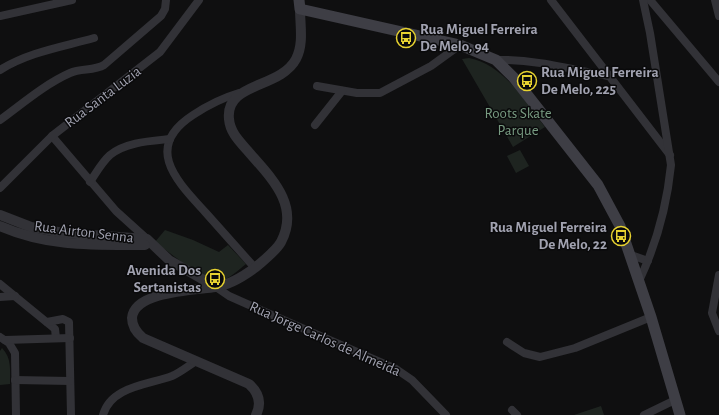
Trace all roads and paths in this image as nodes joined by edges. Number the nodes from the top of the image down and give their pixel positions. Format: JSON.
{"nodes":[{"id":1,"x":72,"y":0,"type":"edge"},
{"id":2,"x":166,"y":0,"type":"edge"},
{"id":3,"x":199,"y":0,"type":"edge"},
{"id":4,"x":551,"y":0,"type":"edge"},
{"id":5,"x":643,"y":0,"type":"edge"},
{"id":6,"x":650,"y":0,"type":"edge"},
{"id":7,"x":715,"y":0,"type":"edge"},
{"id":8,"x":300,"y":4,"type":"edge"},
{"id":9,"x":0,"y":16,"type":"edge"},
{"id":10,"x":719,"y":16,"type":"edge"},
{"id":11,"x":94,"y":38,"type":"dead end"},
{"id":12,"x":460,"y":45,"type":"junction"},
{"id":13,"x":496,"y":60,"type":"junction"},
{"id":14,"x":0,"y":70,"type":"edge"},
{"id":15,"x":608,"y":76,"type":"junction"},
{"id":16,"x":719,"y":82,"type":"edge"},
{"id":17,"x":316,"y":86,"type":"dead end"},
{"id":18,"x":342,"y":91,"type":"junction"},
{"id":19,"x":239,"y":93,"type":"junction"},
{"id":20,"x":0,"y":120,"type":"edge"},
{"id":21,"x":315,"y":125,"type":"dead end"},
{"id":22,"x":52,"y":136,"type":"junction"},
{"id":23,"x":170,"y":139,"type":"junction"},
{"id":24,"x":670,"y":155,"type":"junction"},
{"id":25,"x":90,"y":182,"type":"junction"},
{"id":26,"x":0,"y":188,"type":"edge"},
{"id":27,"x":0,"y":215,"type":"edge"},
{"id":28,"x":0,"y":226,"type":"edge"},
{"id":29,"x":150,"y":242,"type":"junction"},
{"id":30,"x":631,"y":255,"type":"junction"},
{"id":31,"x":648,"y":262,"type":"junction"},
{"id":32,"x":255,"y":268,"type":"junction"},
{"id":33,"x":719,"y":275,"type":"edge"},
{"id":34,"x":639,"y":281,"type":"junction"},
{"id":35,"x":0,"y":284,"type":"edge"},
{"id":36,"x":216,"y":287,"type":"junction"},
{"id":37,"x":15,"y":296,"type":"junction"},
{"id":38,"x":0,"y":297,"type":"edge"},
{"id":39,"x":651,"y":318,"type":"junction"},
{"id":40,"x":47,"y":322,"type":"junction"},
{"id":41,"x":719,"y":331,"type":"edge"},
{"id":42,"x":2,"y":338,"type":"edge"},
{"id":43,"x":56,"y":338,"type":"junction"},
{"id":44,"x":70,"y":338,"type":"junction"},
{"id":45,"x":507,"y":342,"type":"dead end"},
{"id":46,"x":196,"y":361,"type":"junction"},
{"id":47,"x":15,"y":380,"type":"junction"},
{"id":48,"x":70,"y":381,"type":"junction"},
{"id":49,"x":675,"y":400,"type":"junction"},
{"id":50,"x":16,"y":415,"type":"edge"},
{"id":51,"x":72,"y":415,"type":"edge"},
{"id":52,"x":103,"y":415,"type":"edge"},
{"id":53,"x":256,"y":415,"type":"edge"},
{"id":54,"x":446,"y":415,"type":"edge"},
{"id":55,"x":644,"y":415,"type":"edge"},
{"id":56,"x":680,"y":415,"type":"edge"}],
"edges":[{"from":1,"to":9,"type":"street"},
{"from":2,"to":20,"type":"street"},
{"from":3,"to":22,"type":"street","name":"Rua Santa Luzia"},
{"from":4,"to":15,"type":"street"},
{"from":5,"to":24,"type":"street"},
{"from":6,"to":16,"type":"street"},
{"from":7,"to":10,"type":"street"},
{"from":8,"to":12,"type":"main road"},
{"from":8,"to":19,"type":"street"},
{"from":11,"to":14,"type":"street"},
{"from":12,"to":13,"type":"main road"},
{"from":12,"to":18,"type":"street"},
{"from":13,"to":15,"type":"street"},
{"from":13,"to":30,"type":"main road"},
{"from":15,"to":24,"type":"street"},
{"from":17,"to":18,"type":"street"},
{"from":18,"to":21,"type":"street"},
{"from":19,"to":23,"type":"street"},
{"from":19,"to":32,"type":"street"},
{"from":22,"to":25,"type":"street"},
{"from":22,"to":26,"type":"street","name":"Rua Santa Luzia"},
{"from":23,"to":25,"type":"street"},
{"from":23,"to":32,"type":"street"},
{"from":24,"to":31,"type":"street"},
{"from":25,"to":29,"type":"street"},
{"from":27,"to":29,"type":"street","name":"Rua Airton Senna"},
{"from":28,"to":29,"type":"street","name":"Rua Airton Senna"},
{"from":29,"to":36,"type":"street"},
{"from":30,"to":31,"type":"street"},
{"from":30,"to":34,"type":"main road"},
{"from":31,"to":34,"type":"street"},
{"from":32,"to":36,"type":"street"},
{"from":33,"to":41,"type":"street"},
{"from":34,"to":39,"type":"main road"},
{"from":35,"to":37,"type":"street"},
{"from":36,"to":46,"type":"street"},
{"from":36,"to":54,"type":"street","name":"Rua Jorge Carlos de Almeida"},
{"from":37,"to":38,"type":"street"},
{"from":37,"to":40,"type":"street"},
{"from":39,"to":45,"type":"street"},
{"from":39,"to":49,"type":"main road"},
{"from":40,"to":43,"type":"street"},
{"from":40,"to":44,"type":"street"},
{"from":42,"to":43,"type":"street"},
{"from":42,"to":47,"type":"street"},
{"from":43,"to":44,"type":"street"},
{"from":44,"to":48,"type":"street"},
{"from":46,"to":52,"type":"street"},
{"from":46,"to":53,"type":"street"},
{"from":47,"to":48,"type":"street"},
{"from":47,"to":50,"type":"street"},
{"from":48,"to":51,"type":"street"},
{"from":49,"to":55,"type":"street"},
{"from":49,"to":56,"type":"main road"}]}
